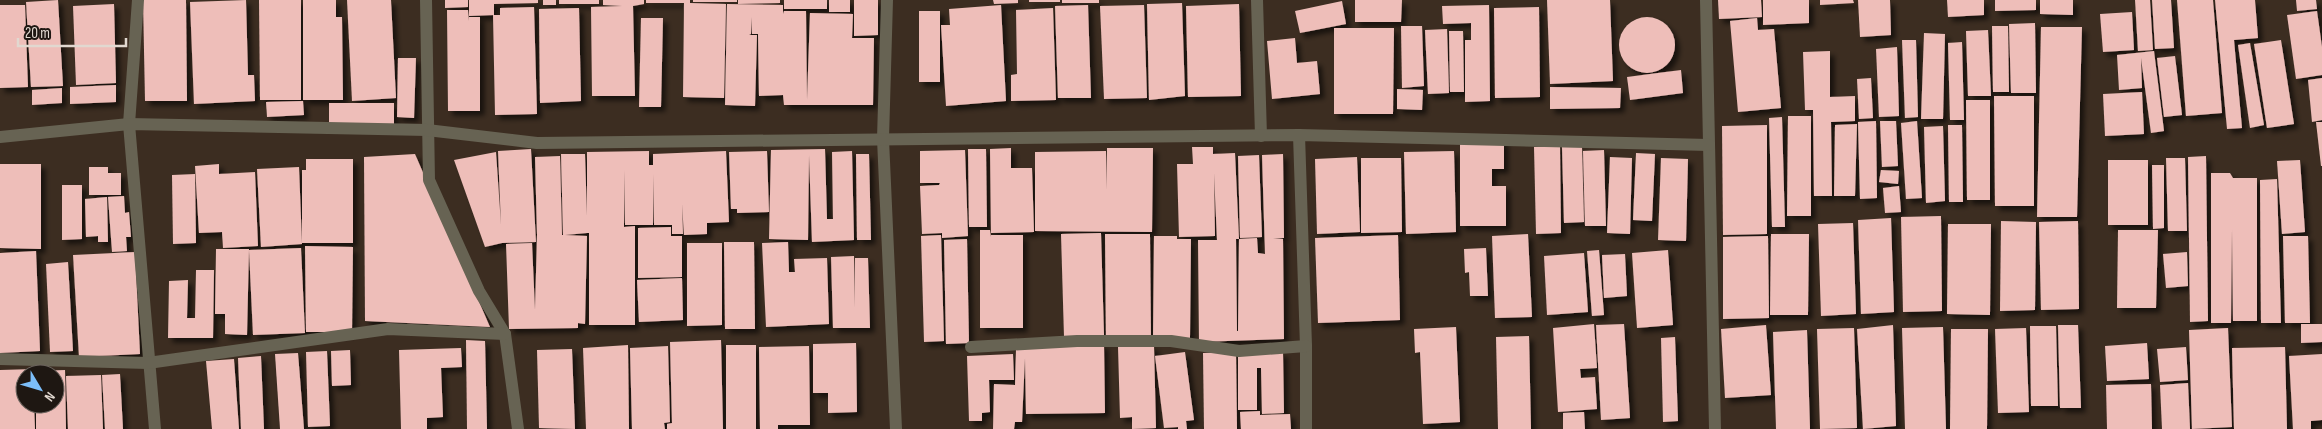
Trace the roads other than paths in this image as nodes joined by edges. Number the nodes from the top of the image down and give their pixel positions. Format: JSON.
{"nodes":[{"id":1,"x":138,"y":0,"type":"edge"},
{"id":2,"x":426,"y":0,"type":"edge"},
{"id":3,"x":887,"y":0,"type":"edge"},
{"id":4,"x":1257,"y":0,"type":"edge"},
{"id":5,"x":1706,"y":0,"type":"edge"},
{"id":6,"x":129,"y":124,"type":"junction"},
{"id":7,"x":428,"y":130,"type":"junction"},
{"id":8,"x":1299,"y":135,"type":"junction"},
{"id":9,"x":0,"y":136,"type":"edge"},
{"id":10,"x":1261,"y":136,"type":"junction"},
{"id":11,"x":884,"y":139,"type":"junction"},
{"id":12,"x":1709,"y":146,"type":"junction"},
{"id":13,"x":505,"y":334,"type":"junction"},
{"id":14,"x":1306,"y":346,"type":"junction"},
{"id":15,"x":971,"y":347,"type":"dead end"},
{"id":16,"x":0,"y":359,"type":"edge"},
{"id":17,"x":148,"y":363,"type":"junction"},
{"id":18,"x":155,"y":429,"type":"edge"},
{"id":19,"x":518,"y":429,"type":"edge"},
{"id":20,"x":896,"y":429,"type":"edge"},
{"id":21,"x":1306,"y":429,"type":"edge"},
{"id":22,"x":1715,"y":429,"type":"edge"}],
"edges":[{"from":1,"to":6,"type":"street"},
{"from":2,"to":7,"type":"street"},
{"from":3,"to":11,"type":"street"},
{"from":4,"to":10,"type":"street"},
{"from":5,"to":12,"type":"street"},
{"from":6,"to":7,"type":"street"},
{"from":6,"to":9,"type":"street"},
{"from":6,"to":17,"type":"street"},
{"from":7,"to":11,"type":"street"},
{"from":7,"to":13,"type":"street"},
{"from":8,"to":10,"type":"street"},
{"from":8,"to":12,"type":"street"},
{"from":8,"to":14,"type":"street"},
{"from":10,"to":11,"type":"street"},
{"from":11,"to":20,"type":"street"},
{"from":12,"to":22,"type":"street"},
{"from":13,"to":17,"type":"street"},
{"from":13,"to":19,"type":"street"},
{"from":14,"to":15,"type":"street"},
{"from":14,"to":21,"type":"street"},
{"from":16,"to":17,"type":"street"},
{"from":17,"to":18,"type":"street"}]}
